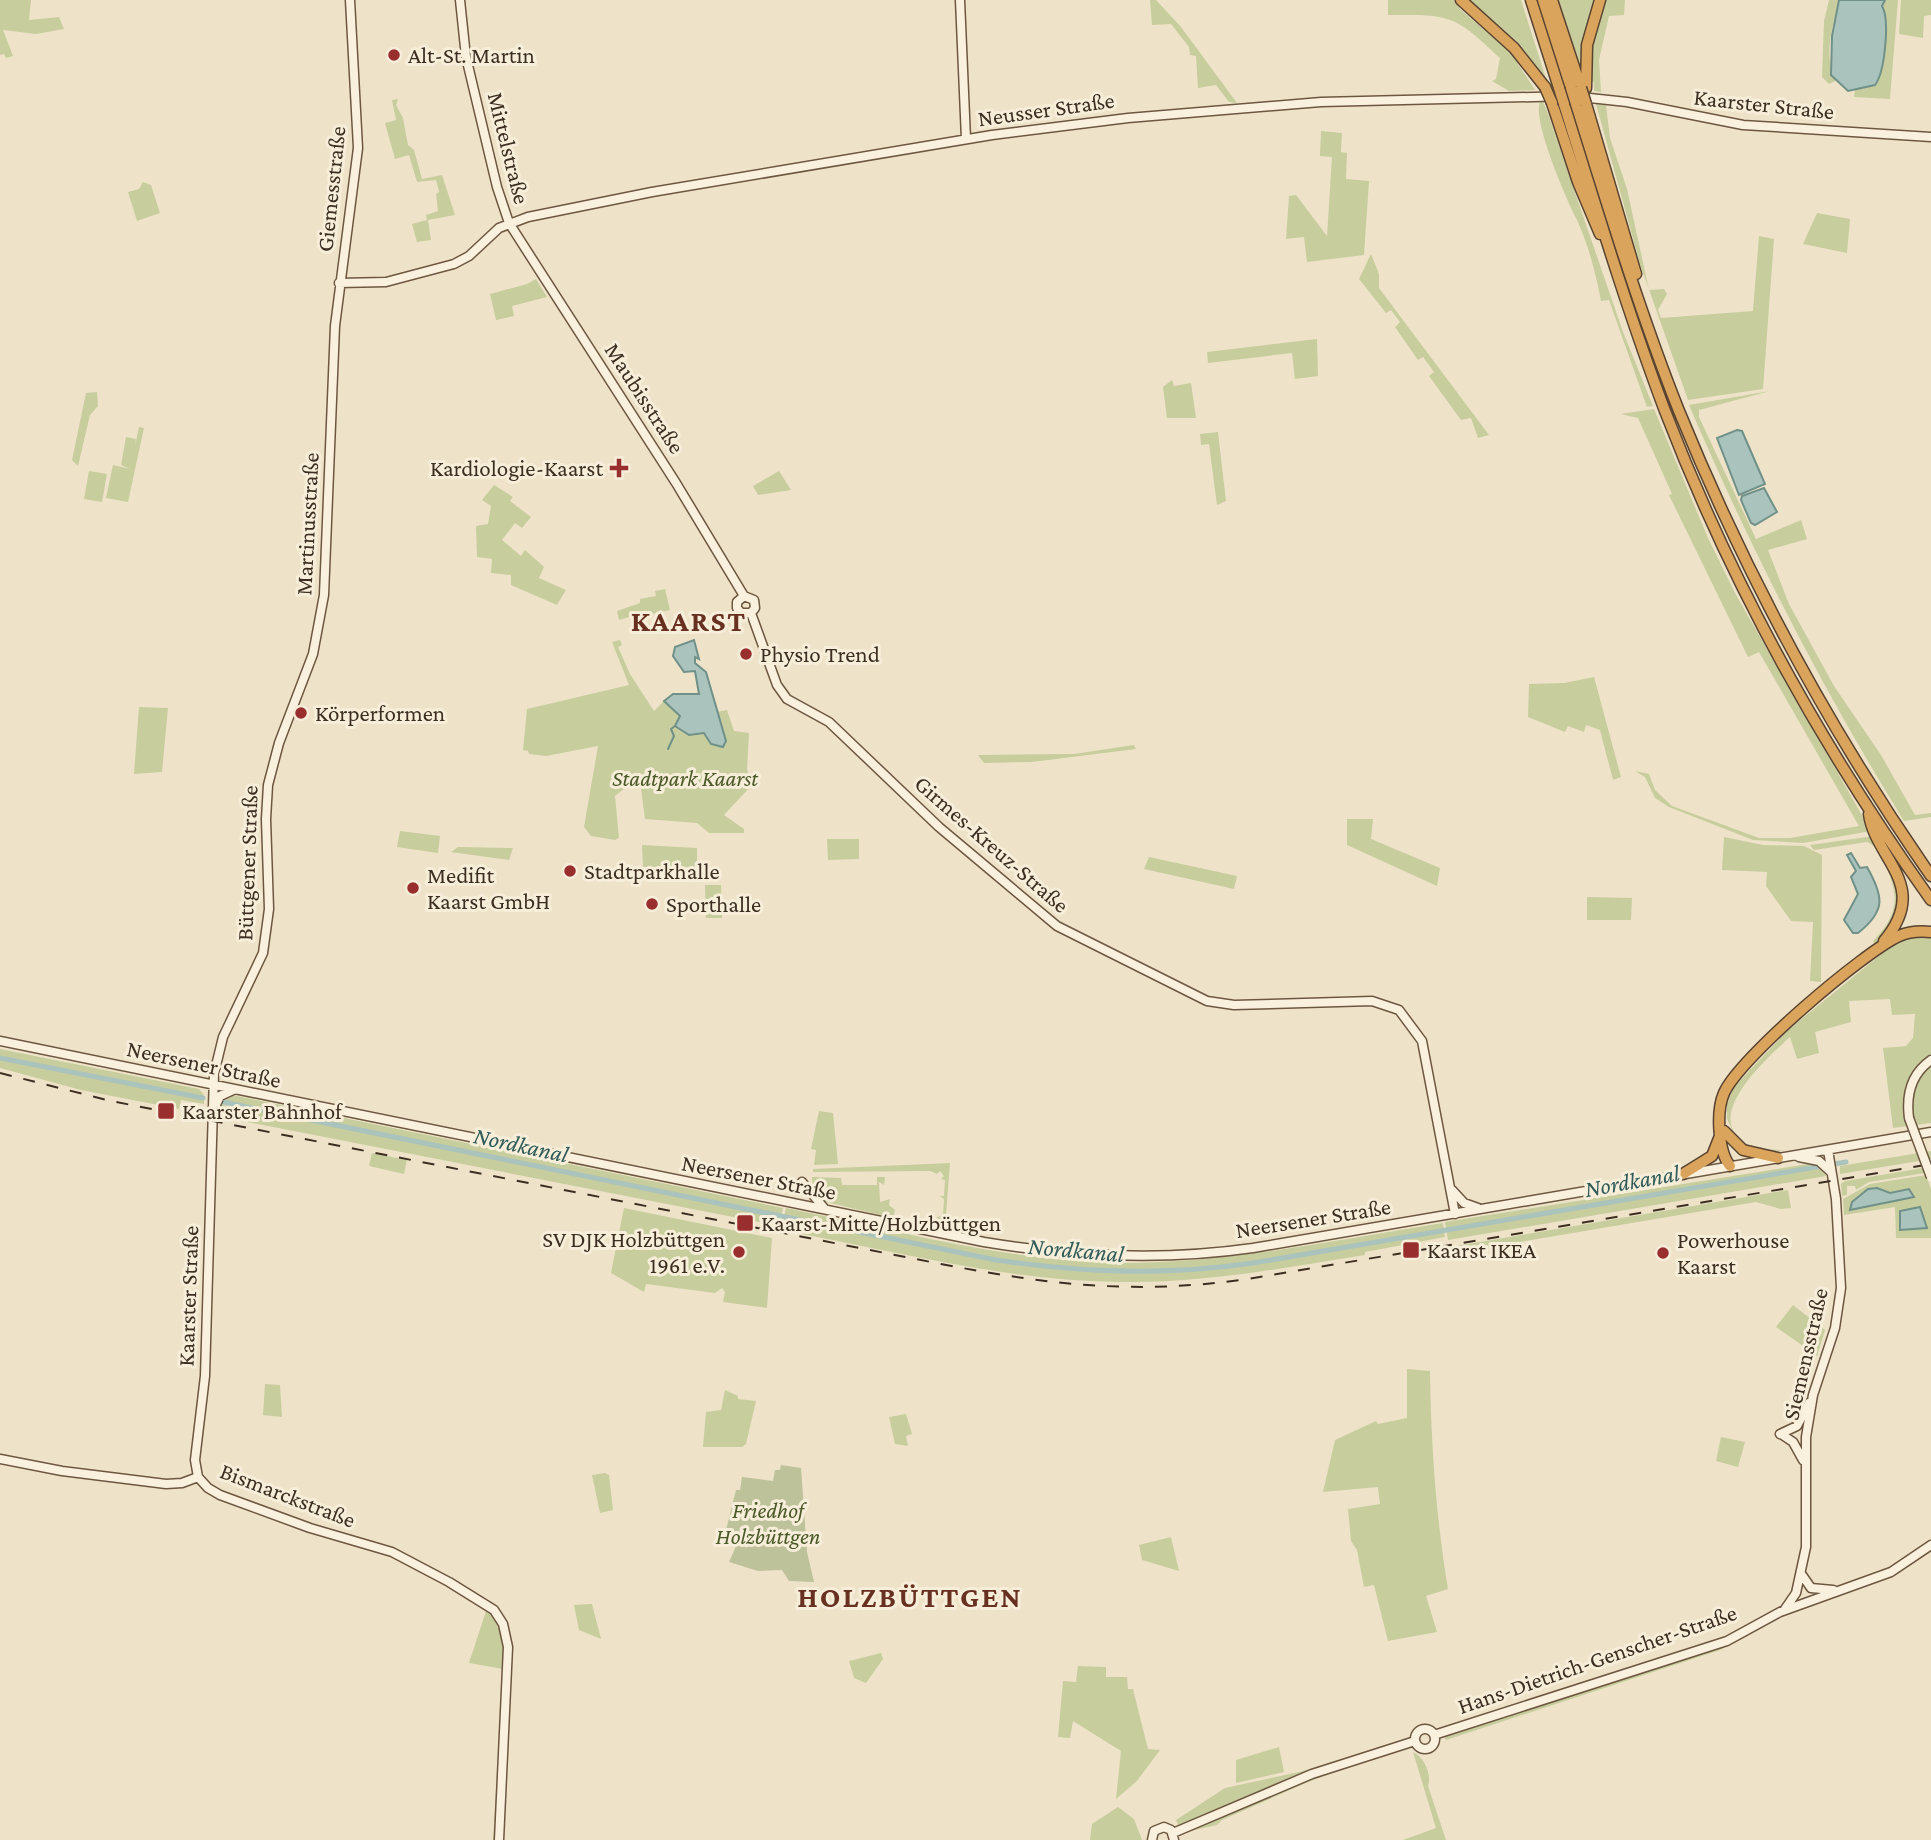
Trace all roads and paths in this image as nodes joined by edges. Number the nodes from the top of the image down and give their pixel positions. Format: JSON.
{"nodes":[{"id":1,"x":349,"y":0,"type":"edge"},
{"id":2,"x":460,"y":0,"type":"edge"},
{"id":3,"x":960,"y":0,"type":"edge"},
{"id":4,"x":1461,"y":0,"type":"edge"},
{"id":5,"x":1531,"y":0,"type":"edge"},
{"id":6,"x":1543,"y":0,"type":"edge"},
{"id":7,"x":1552,"y":0,"type":"edge"},
{"id":8,"x":1600,"y":0,"type":"edge"},
{"id":9,"x":1580,"y":88,"type":"junction"},
{"id":10,"x":1587,"y":102,"type":"junction"},
{"id":11,"x":1931,"y":137,"type":"edge"},
{"id":12,"x":966,"y":139,"type":"junction"},
{"id":13,"x":509,"y":223,"type":"junction"},
{"id":14,"x":1609,"y":246,"type":"junction"},
{"id":15,"x":339,"y":284,"type":"junction"},
{"id":16,"x":1660,"y":362,"type":"junction"},
{"id":17,"x":744,"y":596,"type":"junction"},
{"id":18,"x":751,"y":613,"type":"junction"},
{"id":19,"x":274,"y":760,"type":"joint"},
{"id":20,"x":1884,"y":838,"type":"junction"},
{"id":21,"x":1929,"y":873,"type":"edge"},
{"id":22,"x":1931,"y":900,"type":"edge"},
{"id":23,"x":1931,"y":932,"type":"edge"},
{"id":24,"x":1877,"y":949,"type":"junction"},
{"id":25,"x":0,"y":1041,"type":"edge"},
{"id":26,"x":1931,"y":1060,"type":"edge"},
{"id":27,"x":214,"y":1097,"type":"junction"},
{"id":28,"x":1722,"y":1132,"type":"junction"},
{"id":29,"x":1931,"y":1132,"type":"edge"},
{"id":30,"x":1829,"y":1155,"type":"junction"},
{"id":31,"x":1793,"y":1156,"type":"junction"},
{"id":32,"x":1778,"y":1158,"type":"junction"},
{"id":33,"x":1730,"y":1166,"type":"junction"},
{"id":34,"x":1683,"y":1174,"type":"junction"},
{"id":35,"x":1833,"y":1174,"type":"junction"},
{"id":36,"x":1931,"y":1177,"type":"edge"},
{"id":37,"x":802,"y":1182,"type":"dead end"},
{"id":38,"x":1450,"y":1187,"type":"junction"},
{"id":39,"x":1484,"y":1209,"type":"junction"},
{"id":40,"x":826,"y":1210,"type":"junction"},
{"id":41,"x":1455,"y":1214,"type":"junction"},
{"id":42,"x":1813,"y":1395,"type":"junction"},
{"id":43,"x":0,"y":1459,"type":"edge"},
{"id":44,"x":1805,"y":1463,"type":"junction"},
{"id":45,"x":198,"y":1477,"type":"junction"},
{"id":46,"x":1931,"y":1545,"type":"edge"},
{"id":47,"x":1801,"y":1573,"type":"junction"},
{"id":48,"x":1850,"y":1588,"type":"junction"},
{"id":49,"x":1797,"y":1606,"type":"junction"},
{"id":50,"x":1780,"y":1612,"type":"junction"},
{"id":51,"x":1434,"y":1735,"type":"junction"},
{"id":52,"x":1415,"y":1741,"type":"junction"},
{"id":53,"x":1173,"y":1836,"type":"edge"},
{"id":54,"x":499,"y":1840,"type":"edge"},
{"id":55,"x":1152,"y":1840,"type":"edge"}],
"edges":[{"from":1,"to":15,"type":"main road","name":"Giemesstraße"},
{"from":2,"to":13,"type":"main road","name":"Mittelstraße"},
{"from":3,"to":12,"type":"main road"},
{"from":4,"to":14,"type":"highway","bridge":true},
{"from":5,"to":14,"type":"highway","bridge":true},
{"from":6,"to":9,"type":"highway"},
{"from":7,"to":9,"type":"highway"},
{"from":8,"to":9,"type":"highway"},
{"from":9,"to":10,"type":"highway","bridge":true},
{"from":10,"to":11,"type":"main road","name":"Kaarster Straße"},
{"from":10,"to":12,"type":"main road","name":"Neusser Straße"},
{"from":10,"to":16,"type":"highway"},
{"from":10,"to":16,"type":"highway"},
{"from":12,"to":13,"type":"main road","name":"Neusser Straße"},
{"from":13,"to":15,"type":"main road"},
{"from":13,"to":17,"type":"main road","name":"Maubisstraße"},
{"from":14,"to":20,"type":"highway"},
{"from":15,"to":19,"type":"main road","name":"Martinusstraße"},
{"from":16,"to":21,"type":"highway"},
{"from":17,"to":18,"type":"main road"},
{"from":17,"to":18,"type":"main road"},
{"from":18,"to":38,"type":"main road","name":"Girmes-Kreuz-Straße"},
{"from":19,"to":27,"type":"main road","name":"Büttgener Straße"},
{"from":20,"to":22,"type":"highway"},
{"from":20,"to":24,"type":"highway"},
{"from":23,"to":24,"type":"highway"},
{"from":24,"to":28,"type":"highway"},
{"from":25,"to":27,"type":"main road","name":"Neersener Straße"},
{"from":26,"to":36,"type":"main road","bridge":true},
{"from":27,"to":40,"type":"main road","name":"Neersener Straße"},
{"from":27,"to":45,"type":"main road","name":"Kaarster Straße"},
{"from":28,"to":32,"type":"highway"},
{"from":28,"to":33,"type":"highway"},
{"from":28,"to":34,"type":"highway"},
{"from":29,"to":30,"type":"main road","name":"Neersener Straße"},
{"from":30,"to":31,"type":"main road","name":"Neersener Straße"},
{"from":30,"to":35,"type":"main road","name":"Siemensstraße"},
{"from":31,"to":32,"type":"main road","name":"Neersener Straße"},
{"from":31,"to":35,"type":"main road"},
{"from":32,"to":33,"type":"main road","name":"Neersener Straße"},
{"from":33,"to":34,"type":"main road","name":"Neersener Straße"},
{"from":34,"to":39,"type":"main road","name":"Neersener Straße"},
{"from":35,"to":42,"type":"main road","name":"Siemensstraße"},
{"from":37,"to":40,"type":"main road"},
{"from":38,"to":39,"type":"main road"},
{"from":38,"to":41,"type":"main road","name":"Girmes-Kreuz-Straße"},
{"from":39,"to":41,"type":"main road","name":"Neersener Straße"},
{"from":40,"to":41,"type":"main road","name":"Neersener Straße"},
{"from":42,"to":44,"type":"main road","name":"Siemensstraße"},
{"from":42,"to":44,"type":"main road"},
{"from":43,"to":45,"type":"main road","name":"Bismarckstraße"},
{"from":44,"to":47,"type":"main road","name":"Siemensstraße"},
{"from":45,"to":54,"type":"main road","name":"Bismarckstraße"},
{"from":46,"to":48,"type":"main road","name":"Hans-Dietrich-Genscher-Straße"},
{"from":47,"to":48,"type":"main road","name":"Hans-Dietrich-Genscher-Straße"},
{"from":47,"to":49,"type":"main road","name":"Siemensstraße"},
{"from":47,"to":50,"type":"main road","name":"Siemensstraße"},
{"from":48,"to":49,"type":"main road","name":"Hans-Dietrich-Genscher-Straße"},
{"from":49,"to":50,"type":"main road","name":"Hans-Dietrich-Genscher-Straße"},
{"from":50,"to":51,"type":"main road","name":"Hans-Dietrich-Genscher-Straße"},
{"from":51,"to":52,"type":"main road","name":"Hans-Dietrich-Genscher-Straße"},
{"from":51,"to":52,"type":"main road","name":"Hans-Dietrich-Genscher-Straße"},
{"from":52,"to":53,"type":"main road","name":"Hans-Dietrich-Genscher-Straße"},
{"from":53,"to":55,"type":"main road","name":"Hans-Dietrich-Genscher-Straße"}]}
